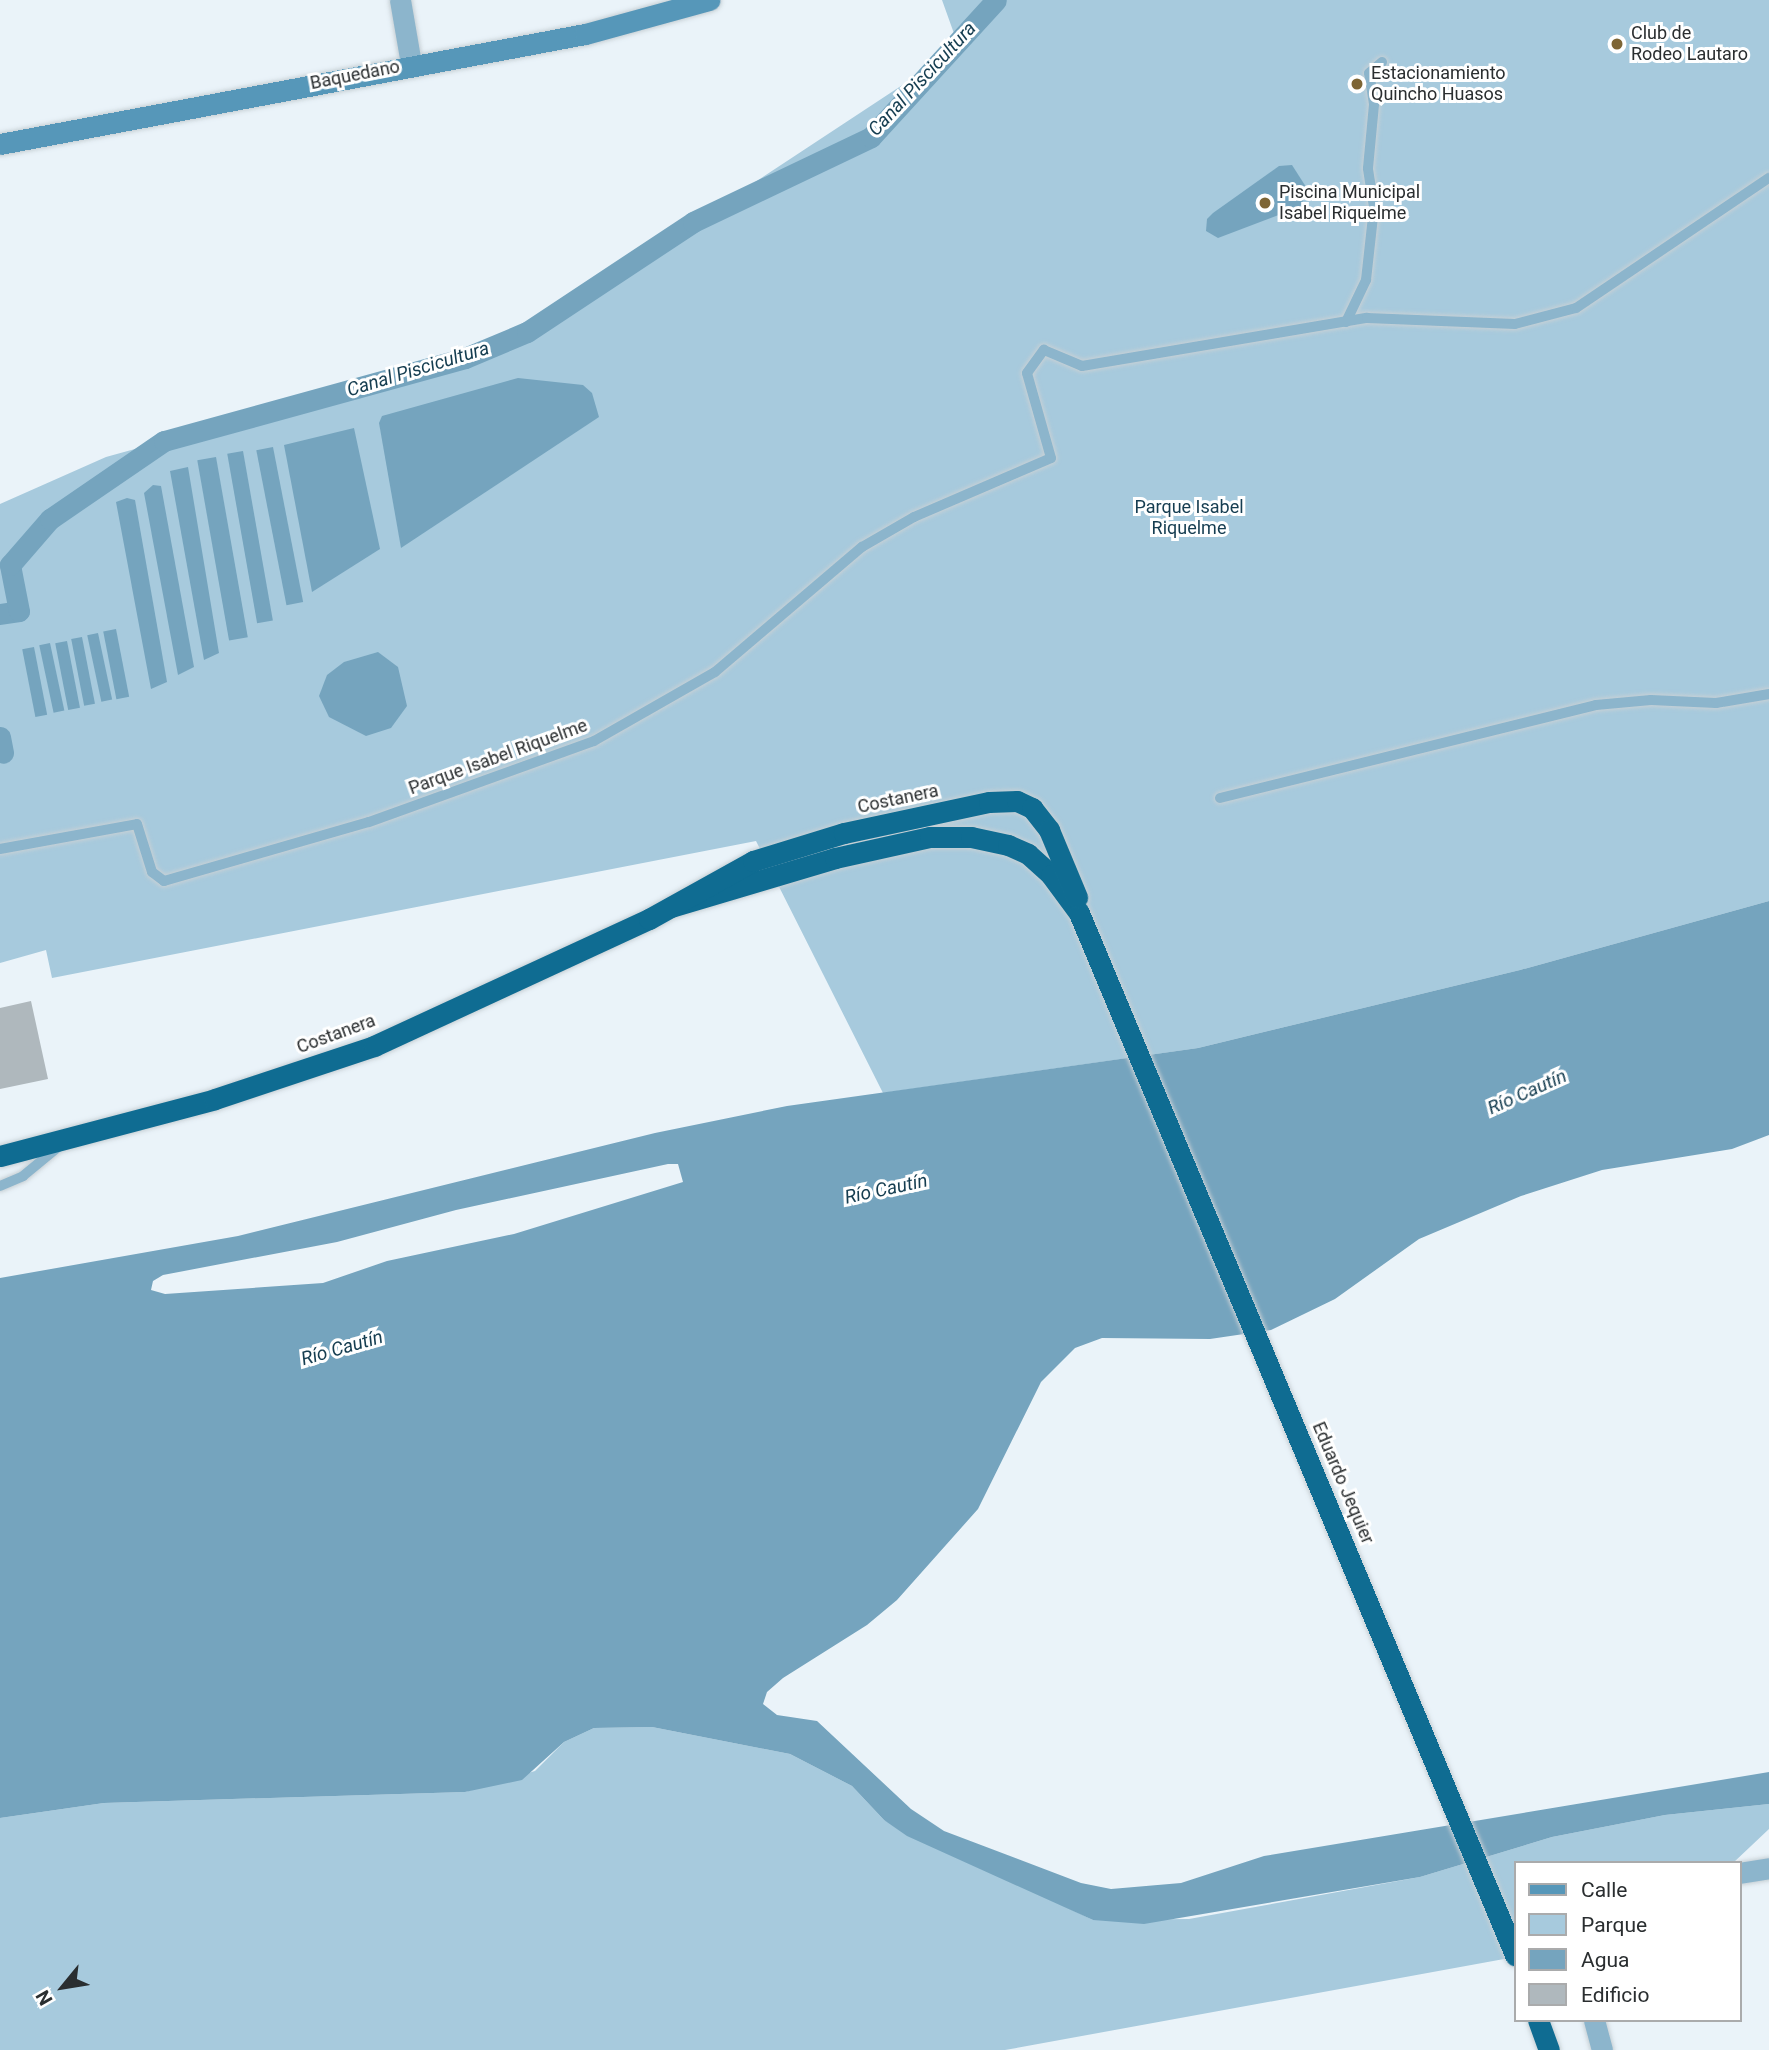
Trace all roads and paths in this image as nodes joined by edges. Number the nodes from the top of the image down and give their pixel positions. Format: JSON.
{"nodes":[{"id":1,"x":400,"y":0,"type":"edge"},
{"id":2,"x":709,"y":0,"type":"edge"},
{"id":3,"x":1382,"y":62,"type":"dead end"},
{"id":4,"x":411,"y":64,"type":"junction"},
{"id":5,"x":0,"y":144,"type":"edge"},
{"id":6,"x":1769,"y":177,"type":"edge"},
{"id":7,"x":1346,"y":322,"type":"junction"},
{"id":8,"x":1769,"y":694,"type":"edge"},
{"id":9,"x":1220,"y":798,"type":"dead end"},
{"id":10,"x":0,"y":849,"type":"edge"},
{"id":11,"x":671,"y":907,"type":"junction"},
{"id":12,"x":1079,"y":913,"type":"junction"},
{"id":13,"x":1128,"y":1028,"type":"joint"},
{"id":14,"x":66,"y":1139,"type":"junction"},
{"id":15,"x":0,"y":1156,"type":"edge"},
{"id":16,"x":0,"y":1186,"type":"edge"},
{"id":17,"x":1769,"y":1868,"type":"edge"},
{"id":18,"x":1741,"y":1873,"type":"edge"},
{"id":19,"x":1514,"y":1952,"type":"edge"},
{"id":20,"x":1539,"y":2022,"type":"edge"},
{"id":21,"x":1595,"y":2022,"type":"edge"},
{"id":22,"x":1549,"y":2050,"type":"edge"},
{"id":23,"x":1602,"y":2050,"type":"edge"}],
"edges":[{"from":1,"to":4,"type":"street"},
{"from":2,"to":4,"type":"street","name":"Baquedano"},
{"from":3,"to":7,"type":"lane"},
{"from":4,"to":5,"type":"street","name":"Baquedano"},
{"from":6,"to":7,"type":"lane","name":"Parque Isabel Riquelme"},
{"from":7,"to":10,"type":"lane","name":"Parque Isabel Riquelme"},
{"from":8,"to":9,"type":"lane"},
{"from":11,"to":12,"type":"highway","name":"Costanera"},
{"from":11,"to":12,"type":"highway","name":"Costanera"},
{"from":11,"to":14,"type":"highway","name":"Costanera"},
{"from":12,"to":13,"type":"highway","name":"Costanera"},
{"from":13,"to":19,"type":"highway","name":"Eduardo Jequier"},
{"from":14,"to":15,"type":"highway","name":"Costanera"},
{"from":14,"to":16,"type":"lane"},
{"from":17,"to":18,"type":"street"},
{"from":20,"to":22,"type":"highway"},
{"from":21,"to":23,"type":"street"}]}
